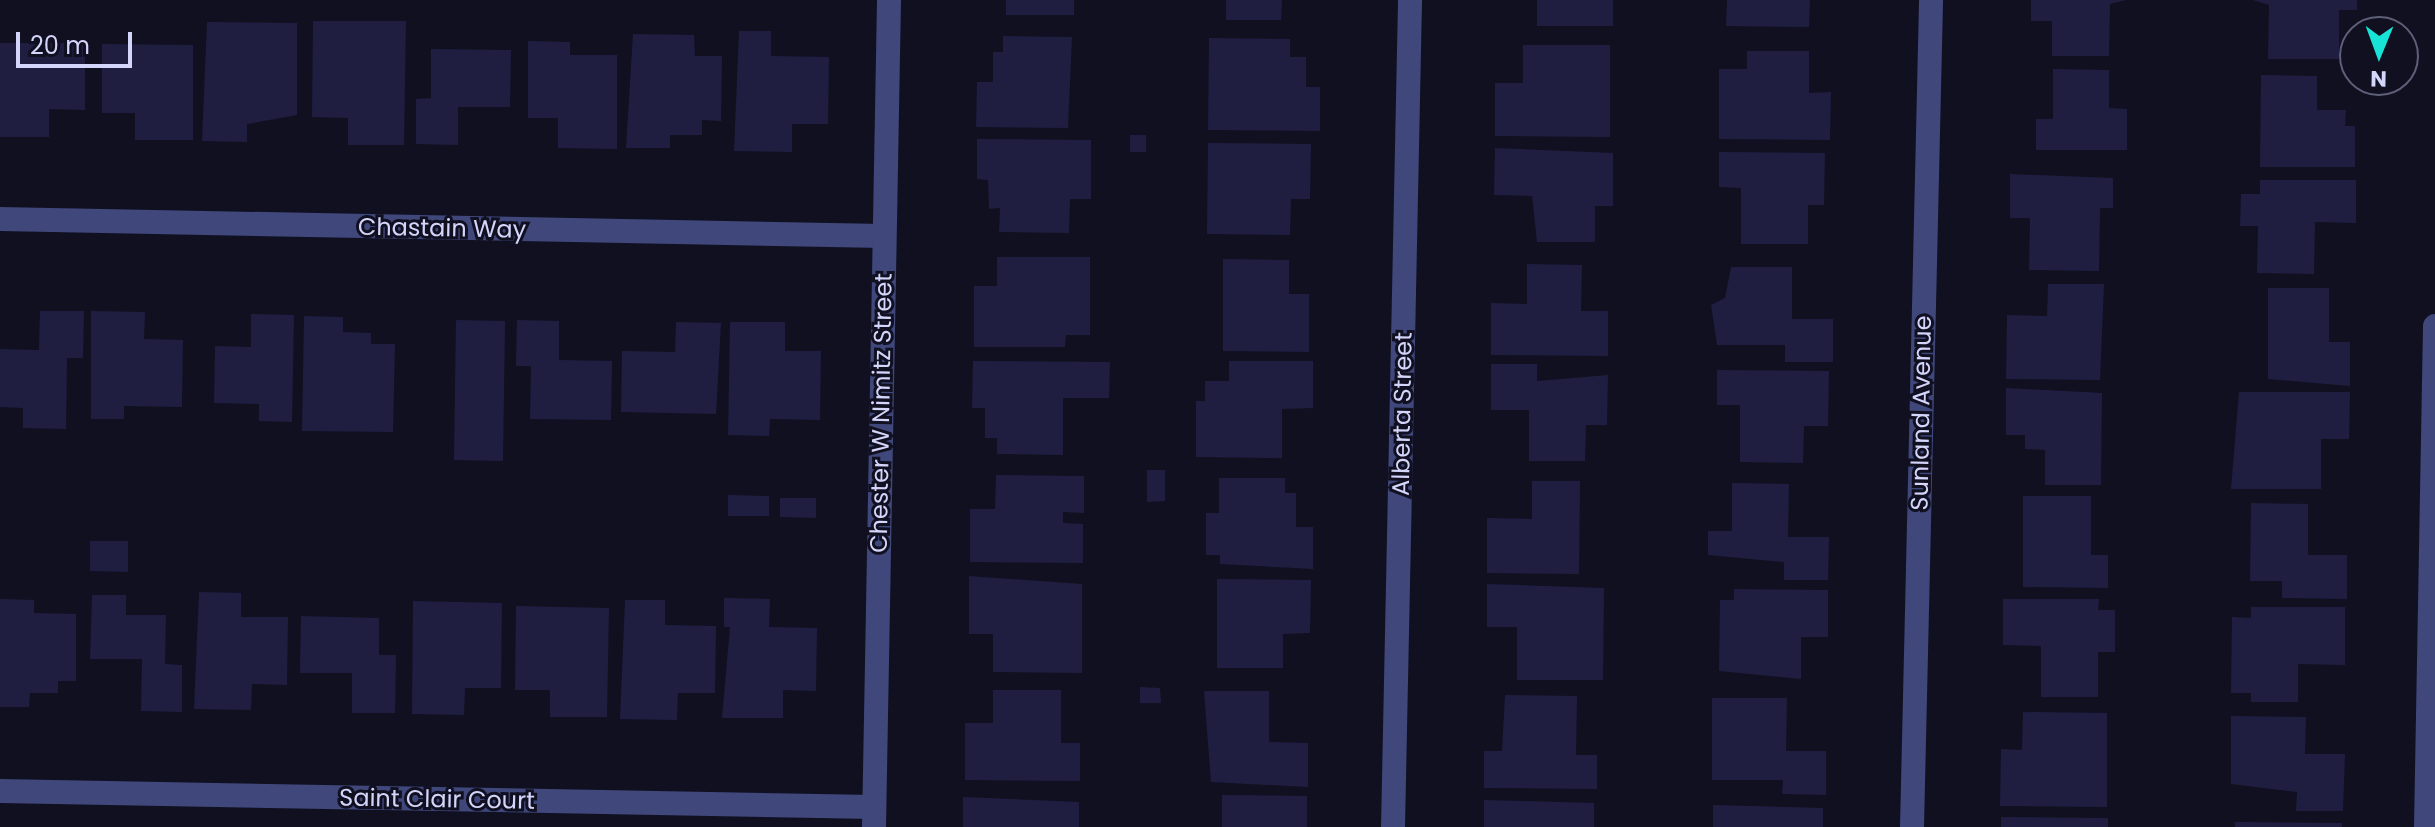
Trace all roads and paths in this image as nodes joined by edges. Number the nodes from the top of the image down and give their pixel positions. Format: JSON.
{"nodes":[{"id":1,"x":889,"y":0,"type":"edge"},
{"id":2,"x":1410,"y":0,"type":"edge"},
{"id":3,"x":1931,"y":0,"type":"edge"},
{"id":4,"x":0,"y":219,"type":"edge"},
{"id":5,"x":884,"y":236,"type":"junction"},
{"id":6,"x":2435,"y":326,"type":"edge"},
{"id":7,"x":0,"y":791,"type":"edge"},
{"id":8,"x":874,"y":817,"type":"edge"},
{"id":9,"x":1393,"y":827,"type":"edge"},
{"id":10,"x":1912,"y":827,"type":"edge"},
{"id":11,"x":2426,"y":827,"type":"edge"}],
"edges":[{"from":1,"to":5,"type":"street","name":"Chester W Nimitz Street"},
{"from":2,"to":9,"type":"street","name":"Alberta Street"},
{"from":3,"to":10,"type":"street","name":"Sunland Avenue"},
{"from":4,"to":5,"type":"street","name":"Chastain Way"},
{"from":5,"to":8,"type":"street","name":"Chester W Nimitz Street"},
{"from":6,"to":11,"type":"street"},
{"from":7,"to":8,"type":"street","name":"Saint Clair Court"}]}
